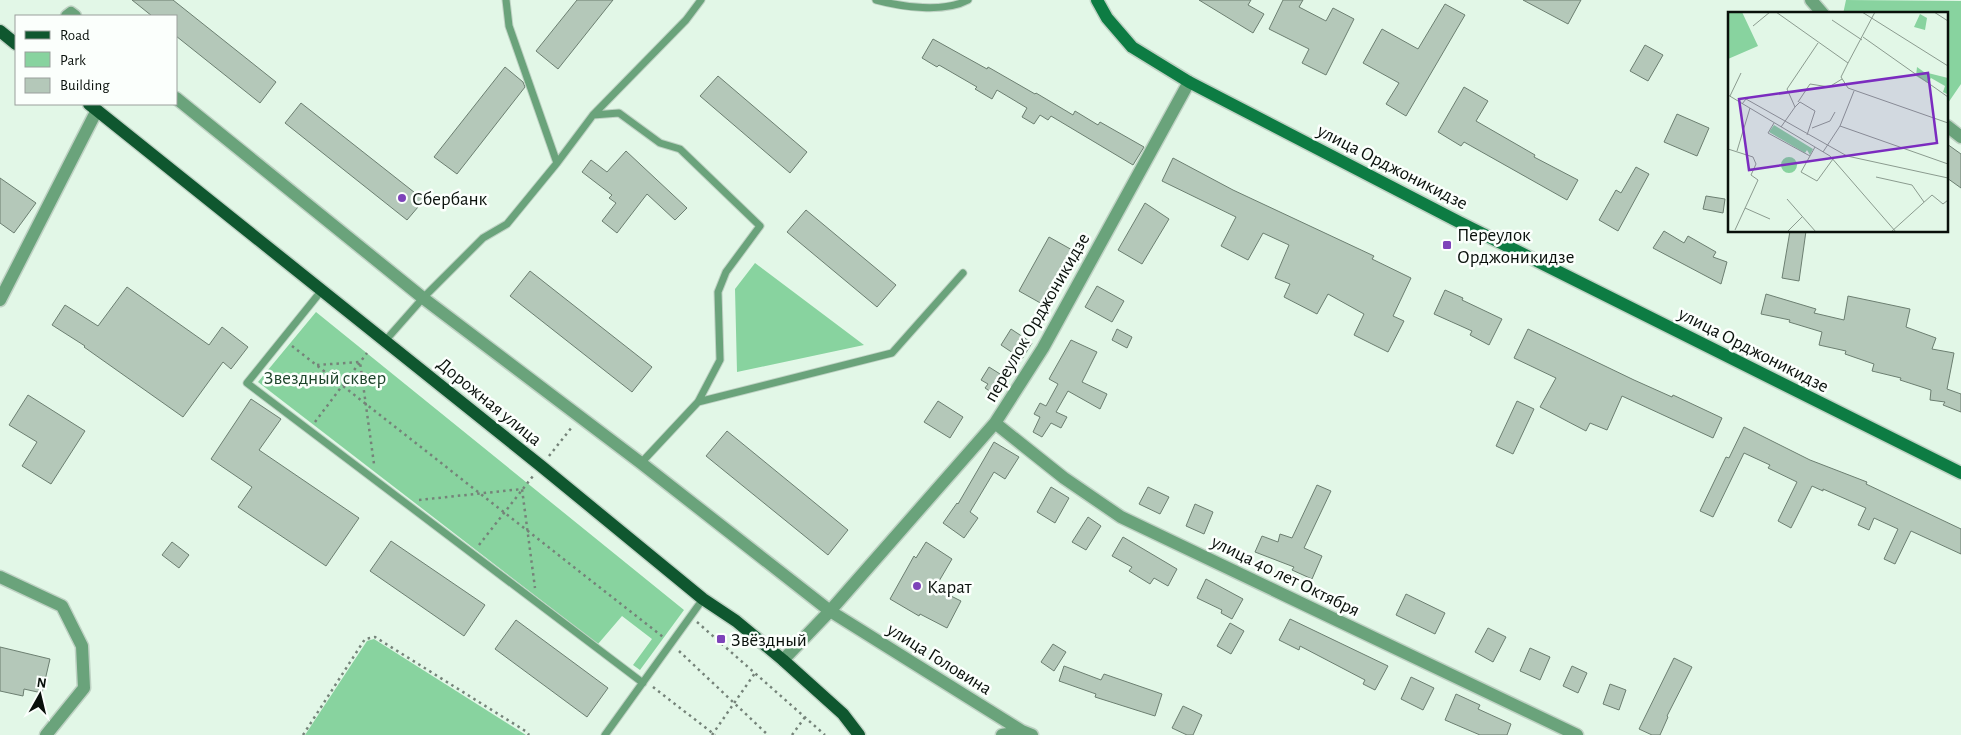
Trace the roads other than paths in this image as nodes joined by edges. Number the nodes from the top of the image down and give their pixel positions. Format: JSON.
{"nodes":[{"id":1,"x":506,"y":0,"type":"edge"},
{"id":2,"x":701,"y":0,"type":"edge"},
{"id":3,"x":876,"y":0,"type":"edge"},
{"id":4,"x":968,"y":0,"type":"edge"},
{"id":5,"x":1097,"y":0,"type":"edge"},
{"id":6,"x":1812,"y":0,"type":"edge"},
{"id":7,"x":1821,"y":12,"type":"edge"},
{"id":8,"x":0,"y":31,"type":"edge"},
{"id":9,"x":15,"y":43,"type":"edge"},
{"id":10,"x":1189,"y":82,"type":"junction"},
{"id":11,"x":178,"y":100,"type":"edge"},
{"id":12,"x":93,"y":107,"type":"edge"},
{"id":13,"x":593,"y":115,"type":"junction"},
{"id":14,"x":1948,"y":127,"type":"edge"},
{"id":15,"x":1961,"y":137,"type":"edge"},
{"id":16,"x":556,"y":162,"type":"junction"},
{"id":17,"x":963,"y":273,"type":"dead end"},
{"id":18,"x":322,"y":290,"type":"junction"},
{"id":19,"x":424,"y":298,"type":"junction"},
{"id":20,"x":0,"y":300,"type":"edge"},
{"id":21,"x":384,"y":341,"type":"junction"},
{"id":22,"x":698,"y":402,"type":"junction"},
{"id":23,"x":994,"y":423,"type":"junction"},
{"id":24,"x":641,"y":463,"type":"junction"},
{"id":25,"x":1961,"y":473,"type":"edge"},
{"id":26,"x":0,"y":577,"type":"edge"},
{"id":27,"x":703,"y":599,"type":"junction"},
{"id":28,"x":830,"y":611,"type":"junction"},
{"id":29,"x":783,"y":660,"type":"junction"},
{"id":30,"x":646,"y":684,"type":"junction"},
{"id":31,"x":1027,"y":733,"type":"edge"},
{"id":32,"x":46,"y":735,"type":"edge"},
{"id":33,"x":605,"y":735,"type":"edge"},
{"id":34,"x":859,"y":735,"type":"edge"},
{"id":35,"x":1002,"y":735,"type":"edge"},
{"id":36,"x":1576,"y":735,"type":"edge"}],
"edges":[{"from":1,"to":16,"type":"lane"},
{"from":2,"to":13,"type":"lane"},
{"from":3,"to":4,"type":"lane"},
{"from":5,"to":10,"type":"main road","name":"улица Орджоникидзе"},
{"from":6,"to":7,"type":"street"},
{"from":8,"to":9,"type":"main road"},
{"from":10,"to":23,"type":"street","name":"переулок Орджоникидзе"},
{"from":10,"to":25,"type":"main road","name":"улица Орджоникидзе"},
{"from":11,"to":19,"type":"street","name":"улица Головина"},
{"from":12,"to":18,"type":"main road","name":"Дорожная улица"},
{"from":12,"to":20,"type":"street"},
{"from":13,"to":16,"type":"lane"},
{"from":13,"to":22,"type":"lane"},
{"from":14,"to":15,"type":"street"},
{"from":16,"to":19,"type":"lane"},
{"from":17,"to":22,"type":"lane"},
{"from":18,"to":21,"type":"main road","name":"Дорожная улица"},
{"from":18,"to":30,"type":"lane"},
{"from":19,"to":21,"type":"lane"},
{"from":19,"to":24,"type":"street","name":"улица Головина"},
{"from":21,"to":27,"type":"main road","name":"Дорожная улица"},
{"from":22,"to":24,"type":"lane"},
{"from":23,"to":28,"type":"street","name":"переулок Орджоникидзе"},
{"from":23,"to":36,"type":"street","name":"улица 40 лет Октября"},
{"from":24,"to":28,"type":"street","name":"улица Головина"},
{"from":26,"to":32,"type":"street"},
{"from":27,"to":29,"type":"main road","name":"Дорожная улица"},
{"from":27,"to":30,"type":"lane"},
{"from":28,"to":29,"type":"street","name":"переулок Орджоникидзе"},
{"from":28,"to":31,"type":"street","name":"улица Головина"},
{"from":29,"to":34,"type":"main road","name":"Дорожная улица"},
{"from":30,"to":33,"type":"lane"},
{"from":31,"to":35,"type":"street"}]}
